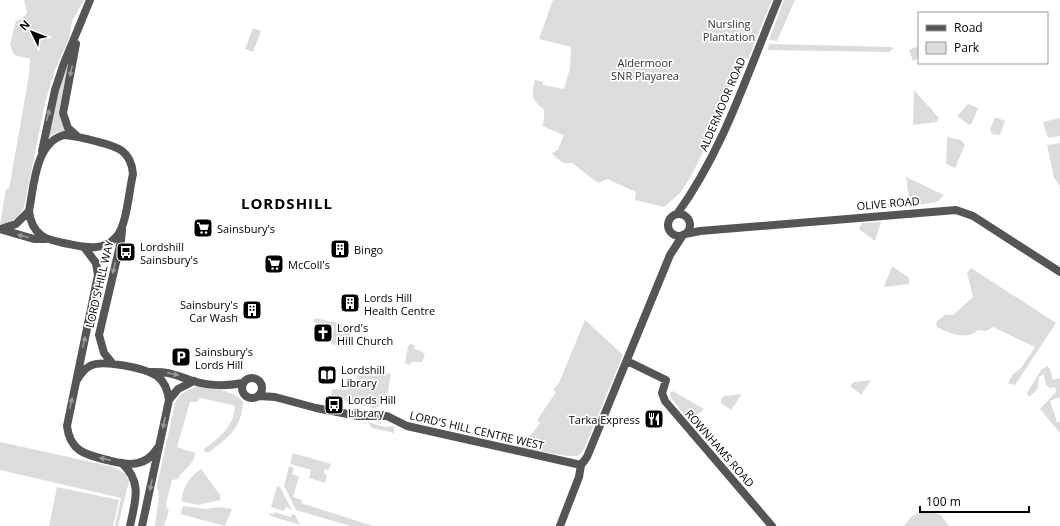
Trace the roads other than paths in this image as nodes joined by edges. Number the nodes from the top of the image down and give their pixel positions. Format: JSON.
{"nodes":[{"id":1,"x":90,"y":0,"type":"edge"},
{"id":2,"x":778,"y":0,"type":"edge"},
{"id":3,"x":78,"y":33,"type":"junction"},
{"id":4,"x":77,"y":136,"type":"junction"},
{"id":5,"x":42,"y":154,"type":"junction"},
{"id":6,"x":692,"y":194,"type":"junction"},
{"id":7,"x":29,"y":211,"type":"junction"},
{"id":8,"x":677,"y":214,"type":"junction"},
{"id":9,"x":689,"y":220,"type":"junction"},
{"id":10,"x":0,"y":229,"type":"edge"},
{"id":11,"x":122,"y":230,"type":"junction"},
{"id":12,"x":670,"y":230,"type":"junction"},
{"id":13,"x":700,"y":231,"type":"junction"},
{"id":14,"x":684,"y":235,"type":"junction"},
{"id":15,"x":46,"y":239,"type":"junction"},
{"id":16,"x":84,"y":247,"type":"junction"},
{"id":17,"x":670,"y":255,"type":"junction"},
{"id":18,"x":1060,"y":272,"type":"edge"},
{"id":19,"x":627,"y":361,"type":"junction"},
{"id":20,"x":113,"y":364,"type":"junction"},
{"id":21,"x":151,"y":372,"type":"junction"},
{"id":22,"x":76,"y":380,"type":"junction"},
{"id":23,"x":194,"y":381,"type":"junction"},
{"id":24,"x":243,"y":383,"type":"junction"},
{"id":25,"x":223,"y":386,"type":"junction"},
{"id":26,"x":262,"y":386,"type":"junction"},
{"id":27,"x":243,"y":394,"type":"junction"},
{"id":28,"x":259,"y":396,"type":"junction"},
{"id":29,"x":275,"y":397,"type":"junction"},
{"id":30,"x":169,"y":400,"type":"junction"},
{"id":31,"x":159,"y":446,"type":"junction"},
{"id":32,"x":122,"y":463,"type":"junction"},
{"id":33,"x":581,"y":465,"type":"junction"},
{"id":34,"x":130,"y":526,"type":"edge"},
{"id":35,"x":142,"y":526,"type":"edge"},
{"id":36,"x":560,"y":526,"type":"edge"},
{"id":37,"x":772,"y":526,"type":"edge"}],
"edges":[{"from":1,"to":3,"type":"street"},
{"from":2,"to":6,"type":"street","name":"ALDERMOOR ROAD"},
{"from":3,"to":4,"type":"street","one_way":true},
{"from":5,"to":3,"type":"street","one_way":true},
{"from":4,"to":5,"type":"street"},
{"from":4,"to":11,"type":"street"},
{"from":5,"to":7,"type":"street"},
{"from":6,"to":8,"type":"street","name":"ALDERMOOR ROAD"},
{"from":6,"to":9,"type":"street","name":"ALDERMOOR ROAD"},
{"from":7,"to":10,"type":"street"},
{"from":7,"to":15,"type":"street"},
{"from":8,"to":9,"type":"street"},
{"from":8,"to":12,"type":"street"},
{"from":9,"to":13,"type":"street"},
{"from":9,"to":14,"type":"street"},
{"from":15,"to":10,"type":"street","one_way":true},
{"from":11,"to":16,"type":"street"},
{"from":11,"to":20,"type":"street","name":"LORD'S HILL WAY","one_way":true},
{"from":12,"to":14,"type":"street"},
{"from":12,"to":17,"type":"street"},
{"from":13,"to":14,"type":"street","name":"OLIVE ROAD"},
{"from":13,"to":18,"type":"street","name":"OLIVE ROAD"},
{"from":14,"to":17,"type":"street"},
{"from":15,"to":16,"type":"street"},
{"from":22,"to":16,"type":"street","name":"LORD'S HILL WAY","one_way":true},
{"from":17,"to":19,"type":"street"},
{"from":19,"to":33,"type":"street"},
{"from":19,"to":37,"type":"street","name":"ROWNHAMS ROAD"},
{"from":20,"to":21,"type":"street"},
{"from":20,"to":22,"type":"street"},
{"from":21,"to":23,"type":"street","one_way":true},
{"from":21,"to":30,"type":"street"},
{"from":32,"to":22,"type":"street","one_way":true},
{"from":23,"to":25,"type":"street"},
{"from":23,"to":30,"type":"street"},
{"from":24,"to":25,"type":"street"},
{"from":24,"to":26,"type":"street"},
{"from":24,"to":27,"type":"street"},
{"from":25,"to":27,"type":"street"},
{"from":26,"to":28,"type":"street"},
{"from":26,"to":29,"type":"street","name":"LORD'S HILL CENTRE WEST"},
{"from":27,"to":28,"type":"street"},
{"from":28,"to":29,"type":"street","name":"LORD'S HILL CENTRE WEST"},
{"from":29,"to":33,"type":"street","name":"LORD'S HILL CENTRE WEST"},
{"from":30,"to":31,"type":"street","one_way":true},
{"from":31,"to":32,"type":"street"},
{"from":31,"to":35,"type":"street","one_way":true},
{"from":32,"to":34,"type":"street"},
{"from":33,"to":36,"type":"street"}]}
